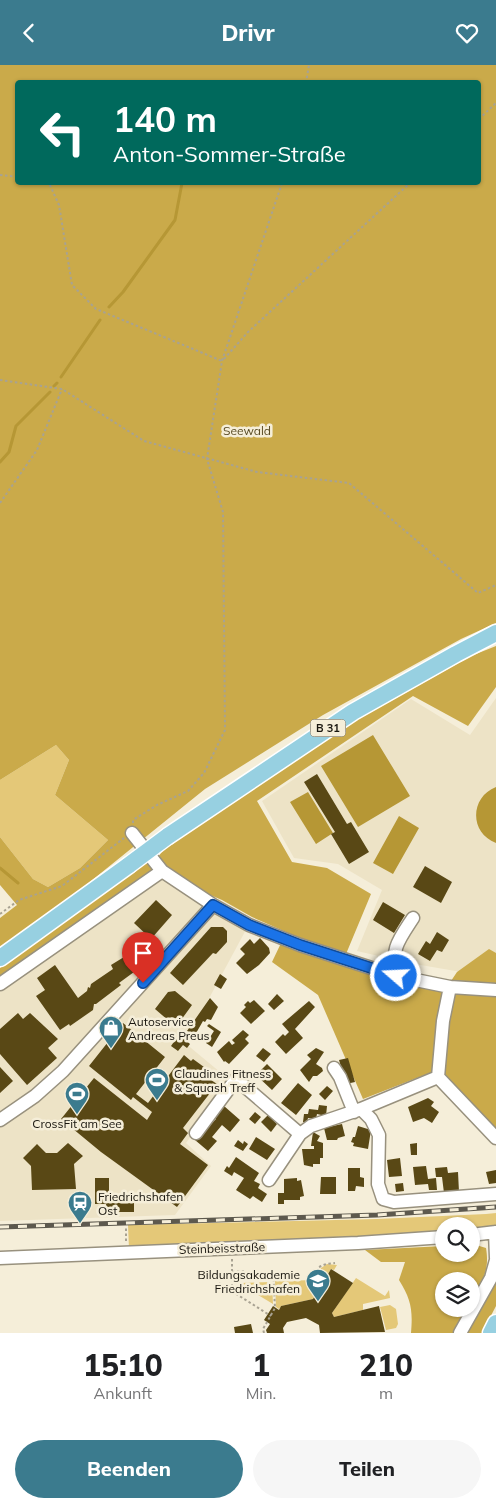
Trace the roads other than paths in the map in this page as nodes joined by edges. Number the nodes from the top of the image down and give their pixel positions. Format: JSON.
{"nodes":[{"id":1,"x":496,"y":633,"type":"edge"},
{"id":2,"x":132,"y":833,"type":"road end"},
{"id":3,"x":162,"y":871,"type":"junction"},
{"id":4,"x":213,"y":905,"type":"junction"},
{"id":5,"x":413,"y":918,"type":"dead end"},
{"id":6,"x":0,"y":958,"type":"edge"},
{"id":7,"x":396,"y":976,"type":"junction"},
{"id":8,"x":0,"y":985,"type":"edge"},
{"id":9,"x":450,"y":987,"type":"junction"},
{"id":10,"x":496,"y":991,"type":"edge"},
{"id":11,"x":334,"y":1068,"type":"dead end"},
{"id":12,"x":438,"y":1077,"type":"junction"},
{"id":13,"x":357,"y":1111,"type":"junction"},
{"id":14,"x":0,"y":1121,"type":"edge"},
{"id":15,"x":196,"y":1133,"type":"dead end"},
{"id":16,"x":300,"y":1134,"type":"junction"},
{"id":17,"x":496,"y":1138,"type":"edge"},
{"id":18,"x":269,"y":1180,"type":"dead end"},
{"id":19,"x":496,"y":1195,"type":"edge"},
{"id":20,"x":495,"y":1232,"type":"edge"},
{"id":21,"x":480,"y":1234,"type":"edge"},
{"id":22,"x":435,"y":1238,"type":"edge"},
{"id":23,"x":0,"y":1258,"type":"edge"},
{"id":24,"x":496,"y":1259,"type":"edge"},
{"id":25,"x":496,"y":1323,"type":"edge"},
{"id":26,"x":460,"y":1333,"type":"edge"},
{"id":27,"x":490,"y":1333,"type":"edge"}],
"edges":[{"from":1,"to":6,"type":"main road","number":"B 31","bridge":true},
{"from":2,"to":3,"type":"street"},
{"from":3,"to":4,"type":"street"},
{"from":3,"to":8,"type":"street"},
{"from":4,"to":7,"type":"street"},
{"from":4,"to":14,"type":"street"},
{"from":5,"to":7,"type":"street"},
{"from":7,"to":9,"type":"street"},
{"from":9,"to":10,"type":"street"},
{"from":9,"to":12,"type":"street"},
{"from":11,"to":13,"type":"street"},
{"from":12,"to":13,"type":"street"},
{"from":12,"to":17,"type":"street"},
{"from":13,"to":16,"type":"street"},
{"from":13,"to":19,"type":"street"},
{"from":15,"to":16,"type":"street"},
{"from":16,"to":18,"type":"street"},
{"from":20,"to":21,"type":"street"},
{"from":20,"to":24,"type":"street"},
{"from":22,"to":23,"type":"street","name":"Steinbeisstraße"},
{"from":24,"to":26,"type":"street"},
{"from":25,"to":27,"type":"main road"}]}
